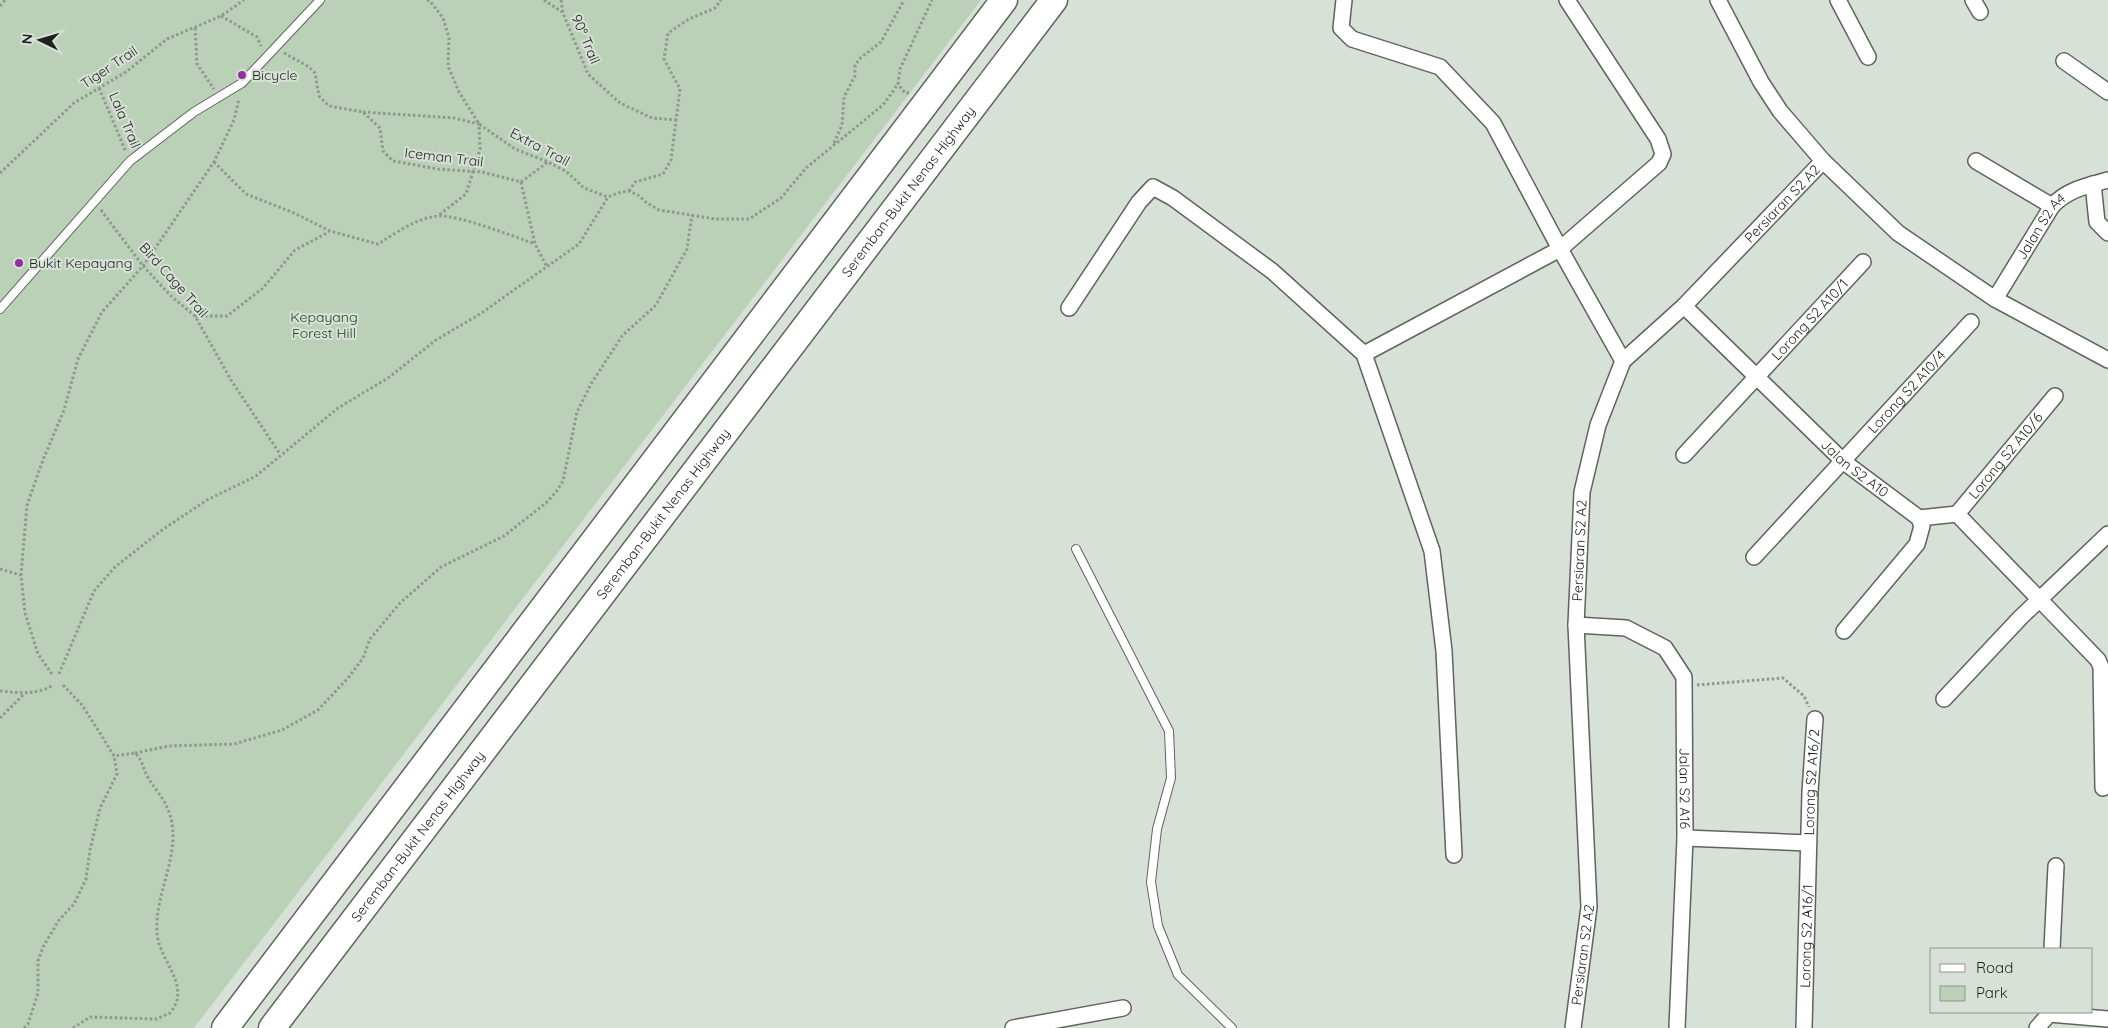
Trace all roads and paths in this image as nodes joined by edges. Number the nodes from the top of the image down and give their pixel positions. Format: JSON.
{"nodes":[{"id":1,"x":4,"y":0,"type":"edge"},
{"id":2,"x":244,"y":0,"type":"edge"},
{"id":3,"x":320,"y":0,"type":"edge"},
{"id":4,"x":429,"y":0,"type":"edge"},
{"id":5,"x":544,"y":0,"type":"edge"},
{"id":6,"x":561,"y":0,"type":"edge"},
{"id":7,"x":721,"y":0,"type":"edge"},
{"id":8,"x":904,"y":0,"type":"edge"},
{"id":9,"x":932,"y":0,"type":"edge"},
{"id":10,"x":1004,"y":0,"type":"edge"},
{"id":11,"x":1054,"y":0,"type":"edge"},
{"id":12,"x":1344,"y":0,"type":"edge"},
{"id":13,"x":1567,"y":0,"type":"edge"},
{"id":14,"x":1718,"y":0,"type":"edge"},
{"id":15,"x":1838,"y":0,"type":"edge"},
{"id":16,"x":0,"y":6,"type":"edge"},
{"id":17,"x":563,"y":13,"type":"junction"},
{"id":18,"x":221,"y":16,"type":"junction"},
{"id":19,"x":195,"y":28,"type":"junction"},
{"id":20,"x":275,"y":49,"type":"junction"},
{"id":21,"x":267,"y":57,"type":"junction"},
{"id":22,"x":1868,"y":57,"type":"dead end"},
{"id":23,"x":2064,"y":61,"type":"dead end"},
{"id":24,"x":944,"y":80,"type":"junction"},
{"id":25,"x":242,"y":83,"type":"junction"},
{"id":26,"x":898,"y":84,"type":"junction"},
{"id":27,"x":99,"y":88,"type":"junction"},
{"id":28,"x":2108,"y":92,"type":"edge"},
{"id":29,"x":219,"y":96,"type":"junction"},
{"id":30,"x":363,"y":112,"type":"junction"},
{"id":31,"x":677,"y":120,"type":"junction"},
{"id":32,"x":479,"y":124,"type":"junction"},
{"id":33,"x":834,"y":144,"type":"junction"},
{"id":34,"x":130,"y":161,"type":"junction"},
{"id":35,"x":1823,"y":161,"type":"junction"},
{"id":36,"x":1976,"y":161,"type":"dead end"},
{"id":37,"x":214,"y":162,"type":"junction"},
{"id":38,"x":548,"y":162,"type":"junction"},
{"id":39,"x":474,"y":172,"type":"junction"},
{"id":40,"x":0,"y":173,"type":"edge"},
{"id":41,"x":2108,"y":180,"type":"edge"},
{"id":42,"x":521,"y":182,"type":"junction"},
{"id":43,"x":2093,"y":184,"type":"junction"},
{"id":44,"x":629,"y":191,"type":"junction"},
{"id":45,"x":608,"y":197,"type":"junction"},
{"id":46,"x":94,"y":200,"type":"junction"},
{"id":47,"x":2052,"y":206,"type":"junction"},
{"id":48,"x":692,"y":215,"type":"junction"},
{"id":49,"x":439,"y":216,"type":"junction"},
{"id":50,"x":330,"y":231,"type":"junction"},
{"id":51,"x":2108,"y":234,"type":"edge"},
{"id":52,"x":535,"y":244,"type":"junction"},
{"id":53,"x":1560,"y":249,"type":"junction"},
{"id":54,"x":1863,"y":262,"type":"dead end"},
{"id":55,"x":143,"y":266,"type":"junction"},
{"id":56,"x":547,"y":267,"type":"junction"},
{"id":57,"x":1995,"y":299,"type":"junction"},
{"id":58,"x":1684,"y":306,"type":"junction"},
{"id":59,"x":1070,"y":308,"type":"dead end"},
{"id":60,"x":0,"y":309,"type":"edge"},
{"id":61,"x":195,"y":316,"type":"junction"},
{"id":62,"x":1971,"y":322,"type":"dead end"},
{"id":63,"x":1364,"y":354,"type":"junction"},
{"id":64,"x":2108,"y":360,"type":"edge"},
{"id":65,"x":1624,"y":361,"type":"junction"},
{"id":66,"x":1756,"y":376,"type":"junction"},
{"id":67,"x":2055,"y":396,"type":"dead end"},
{"id":68,"x":280,"y":454,"type":"junction"},
{"id":69,"x":1684,"y":455,"type":"dead end"},
{"id":70,"x":1844,"y":462,"type":"junction"},
{"id":71,"x":1957,"y":514,"type":"junction"},
{"id":72,"x":1919,"y":518,"type":"junction"},
{"id":73,"x":2108,"y":534,"type":"edge"},
{"id":74,"x":1076,"y":549,"type":"dead end"},
{"id":75,"x":1754,"y":557,"type":"dead end"},
{"id":76,"x":0,"y":570,"type":"edge"},
{"id":77,"x":21,"y":575,"type":"junction"},
{"id":78,"x":2038,"y":600,"type":"junction"},
{"id":79,"x":1576,"y":625,"type":"junction"},
{"id":80,"x":1844,"y":631,"type":"dead end"},
{"id":81,"x":52,"y":674,"type":"dead end"},
{"id":82,"x":59,"y":674,"type":"dead end"},
{"id":83,"x":62,"y":684,"type":"dead end"},
{"id":84,"x":52,"y":686,"type":"dead end"},
{"id":85,"x":1684,"y":686,"type":"junction"},
{"id":86,"x":0,"y":691,"type":"edge"},
{"id":87,"x":25,"y":694,"type":"junction"},
{"id":88,"x":1944,"y":699,"type":"dead end"},
{"id":89,"x":0,"y":718,"type":"edge"},
{"id":90,"x":1815,"y":719,"type":"joint"},
{"id":91,"x":135,"y":752,"type":"junction"},
{"id":92,"x":114,"y":756,"type":"junction"},
{"id":93,"x":2103,"y":788,"type":"dead end"},
{"id":94,"x":1685,"y":838,"type":"junction"},
{"id":95,"x":1808,"y":843,"type":"junction"},
{"id":96,"x":1454,"y":854,"type":"dead end"},
{"id":97,"x":2056,"y":866,"type":"dead end"},
{"id":98,"x":2052,"y":948,"type":"edge"},
{"id":99,"x":1124,"y":1008,"type":"dead end"},
{"id":100,"x":2049,"y":1013,"type":"edge"},
{"id":101,"x":2108,"y":1019,"type":"edge"},
{"id":102,"x":24,"y":1028,"type":"edge"},
{"id":103,"x":73,"y":1028,"type":"edge"},
{"id":104,"x":225,"y":1028,"type":"edge"},
{"id":105,"x":272,"y":1028,"type":"edge"},
{"id":106,"x":1013,"y":1028,"type":"edge"},
{"id":107,"x":1232,"y":1028,"type":"edge"},
{"id":108,"x":1573,"y":1028,"type":"edge"},
{"id":109,"x":1678,"y":1028,"type":"edge"},
{"id":110,"x":1804,"y":1028,"type":"edge"},
{"id":111,"x":2037,"y":1028,"type":"edge"}],
"edges":[{"from":1,"to":16,"type":"path"},
{"from":2,"to":18,"type":"path","name":"Tiger Trail"},
{"from":3,"to":20,"type":"lane"},
{"from":4,"to":32,"type":"path","name":"Extra Trail"},
{"from":5,"to":17,"type":"path"},
{"from":6,"to":17,"type":"path","name":"90° Trail"},
{"from":7,"to":31,"type":"path"},
{"from":8,"to":33,"type":"path"},
{"from":9,"to":26,"type":"path"},
{"from":10,"to":24,"type":"highway"},
{"from":11,"to":105,"type":"highway","name":"Seremban-Bukit Nenas Highway"},
{"from":12,"to":53,"type":"street"},
{"from":13,"to":53,"type":"street"},
{"from":14,"to":35,"type":"street"},
{"from":15,"to":22,"type":"street"},
{"from":17,"to":31,"type":"path","name":"90° Trail"},
{"from":18,"to":19,"type":"path","name":"Tiger Trail"},
{"from":18,"to":21,"type":"path"},
{"from":19,"to":27,"type":"path","name":"Tiger Trail"},
{"from":19,"to":29,"type":"path"},
{"from":20,"to":21,"type":"lane"},
{"from":20,"to":30,"type":"path"},
{"from":21,"to":25,"type":"lane"},
{"from":23,"to":28,"type":"street"},
{"from":24,"to":26,"type":"path"},
{"from":24,"to":104,"type":"highway"},
{"from":25,"to":29,"type":"lane"},
{"from":25,"to":37,"type":"path"},
{"from":26,"to":33,"type":"path"},
{"from":27,"to":34,"type":"path","name":"Lala Trail"},
{"from":27,"to":40,"type":"path","name":"Tiger Trail"},
{"from":29,"to":34,"type":"lane"},
{"from":30,"to":32,"type":"path"},
{"from":30,"to":39,"type":"path","name":"Iceman Trail"},
{"from":31,"to":44,"type":"path"},
{"from":32,"to":38,"type":"path","name":"Extra Trail"},
{"from":32,"to":39,"type":"path"},
{"from":33,"to":48,"type":"path"},
{"from":34,"to":46,"type":"lane"},
{"from":35,"to":57,"type":"street"},
{"from":35,"to":58,"type":"street","name":"Persiaran S2 A2"},
{"from":36,"to":47,"type":"street"},
{"from":37,"to":50,"type":"path"},
{"from":37,"to":55,"type":"path"},
{"from":38,"to":42,"type":"path"},
{"from":38,"to":45,"type":"path","name":"Extra Trail"},
{"from":39,"to":42,"type":"path","name":"Iceman Trail"},
{"from":39,"to":49,"type":"path"},
{"from":41,"to":43,"type":"street","name":"Jalan S2 A4"},
{"from":42,"to":52,"type":"path"},
{"from":43,"to":47,"type":"street","name":"Jalan S2 A4"},
{"from":43,"to":51,"type":"street"},
{"from":44,"to":45,"type":"path"},
{"from":44,"to":48,"type":"path"},
{"from":45,"to":56,"type":"path"},
{"from":46,"to":55,"type":"path","name":"Bird Cage Trail"},
{"from":46,"to":60,"type":"lane"},
{"from":47,"to":57,"type":"street","name":"Jalan S2 A4"},
{"from":48,"to":91,"type":"path"},
{"from":49,"to":50,"type":"path"},
{"from":49,"to":52,"type":"path"},
{"from":50,"to":61,"type":"path"},
{"from":52,"to":56,"type":"path"},
{"from":53,"to":63,"type":"street"},
{"from":53,"to":65,"type":"street"},
{"from":54,"to":66,"type":"street","name":"Lorong S2 A10/1"},
{"from":55,"to":61,"type":"path","name":"Bird Cage Trail"},
{"from":55,"to":77,"type":"path"},
{"from":56,"to":68,"type":"path"},
{"from":57,"to":64,"type":"street"},
{"from":58,"to":65,"type":"street","name":"Persiaran S2 A2"},
{"from":58,"to":66,"type":"street","name":"Jalan S2 A10"},
{"from":59,"to":63,"type":"street"},
{"from":61,"to":68,"type":"path","name":"Bird Cage Trail"},
{"from":62,"to":70,"type":"street","name":"Lorong S2 A10/4"},
{"from":63,"to":96,"type":"street"},
{"from":65,"to":79,"type":"street","name":"Persiaran S2 A2"},
{"from":66,"to":69,"type":"street","name":"Lorong S2 A10/1"},
{"from":66,"to":70,"type":"street","name":"Jalan S2 A10"},
{"from":67,"to":71,"type":"street","name":"Lorong S2 A10/6"},
{"from":68,"to":82,"type":"path"},
{"from":70,"to":72,"type":"street","name":"Jalan S2 A10"},
{"from":70,"to":75,"type":"street","name":"Lorong S2 A10/4"},
{"from":71,"to":72,"type":"street"},
{"from":71,"to":78,"type":"street"},
{"from":72,"to":80,"type":"street"},
{"from":73,"to":78,"type":"street"},
{"from":74,"to":107,"type":"lane"},
{"from":76,"to":77,"type":"path"},
{"from":77,"to":81,"type":"path"},
{"from":78,"to":88,"type":"street"},
{"from":78,"to":93,"type":"street"},
{"from":79,"to":85,"type":"street","name":"Jalan S2 A16"},
{"from":79,"to":108,"type":"street","name":"Persiaran S2 A2"},
{"from":83,"to":92,"type":"path"},
{"from":84,"to":87,"type":"path"},
{"from":85,"to":90,"type":"path"},
{"from":85,"to":94,"type":"street","name":"Jalan S2 A16"},
{"from":86,"to":87,"type":"path"},
{"from":87,"to":89,"type":"path"},
{"from":90,"to":95,"type":"street","name":"Lorong S2 A16/2"},
{"from":91,"to":92,"type":"path"},
{"from":91,"to":103,"type":"path"},
{"from":92,"to":102,"type":"path"},
{"from":94,"to":95,"type":"street"},
{"from":94,"to":109,"type":"street","name":"Jalan S2 A16"},
{"from":95,"to":110,"type":"street","name":"Lorong S2 A16/1"},
{"from":97,"to":98,"type":"street"},
{"from":99,"to":106,"type":"street"},
{"from":100,"to":101,"type":"street"},
{"from":100,"to":111,"type":"street"}]}
